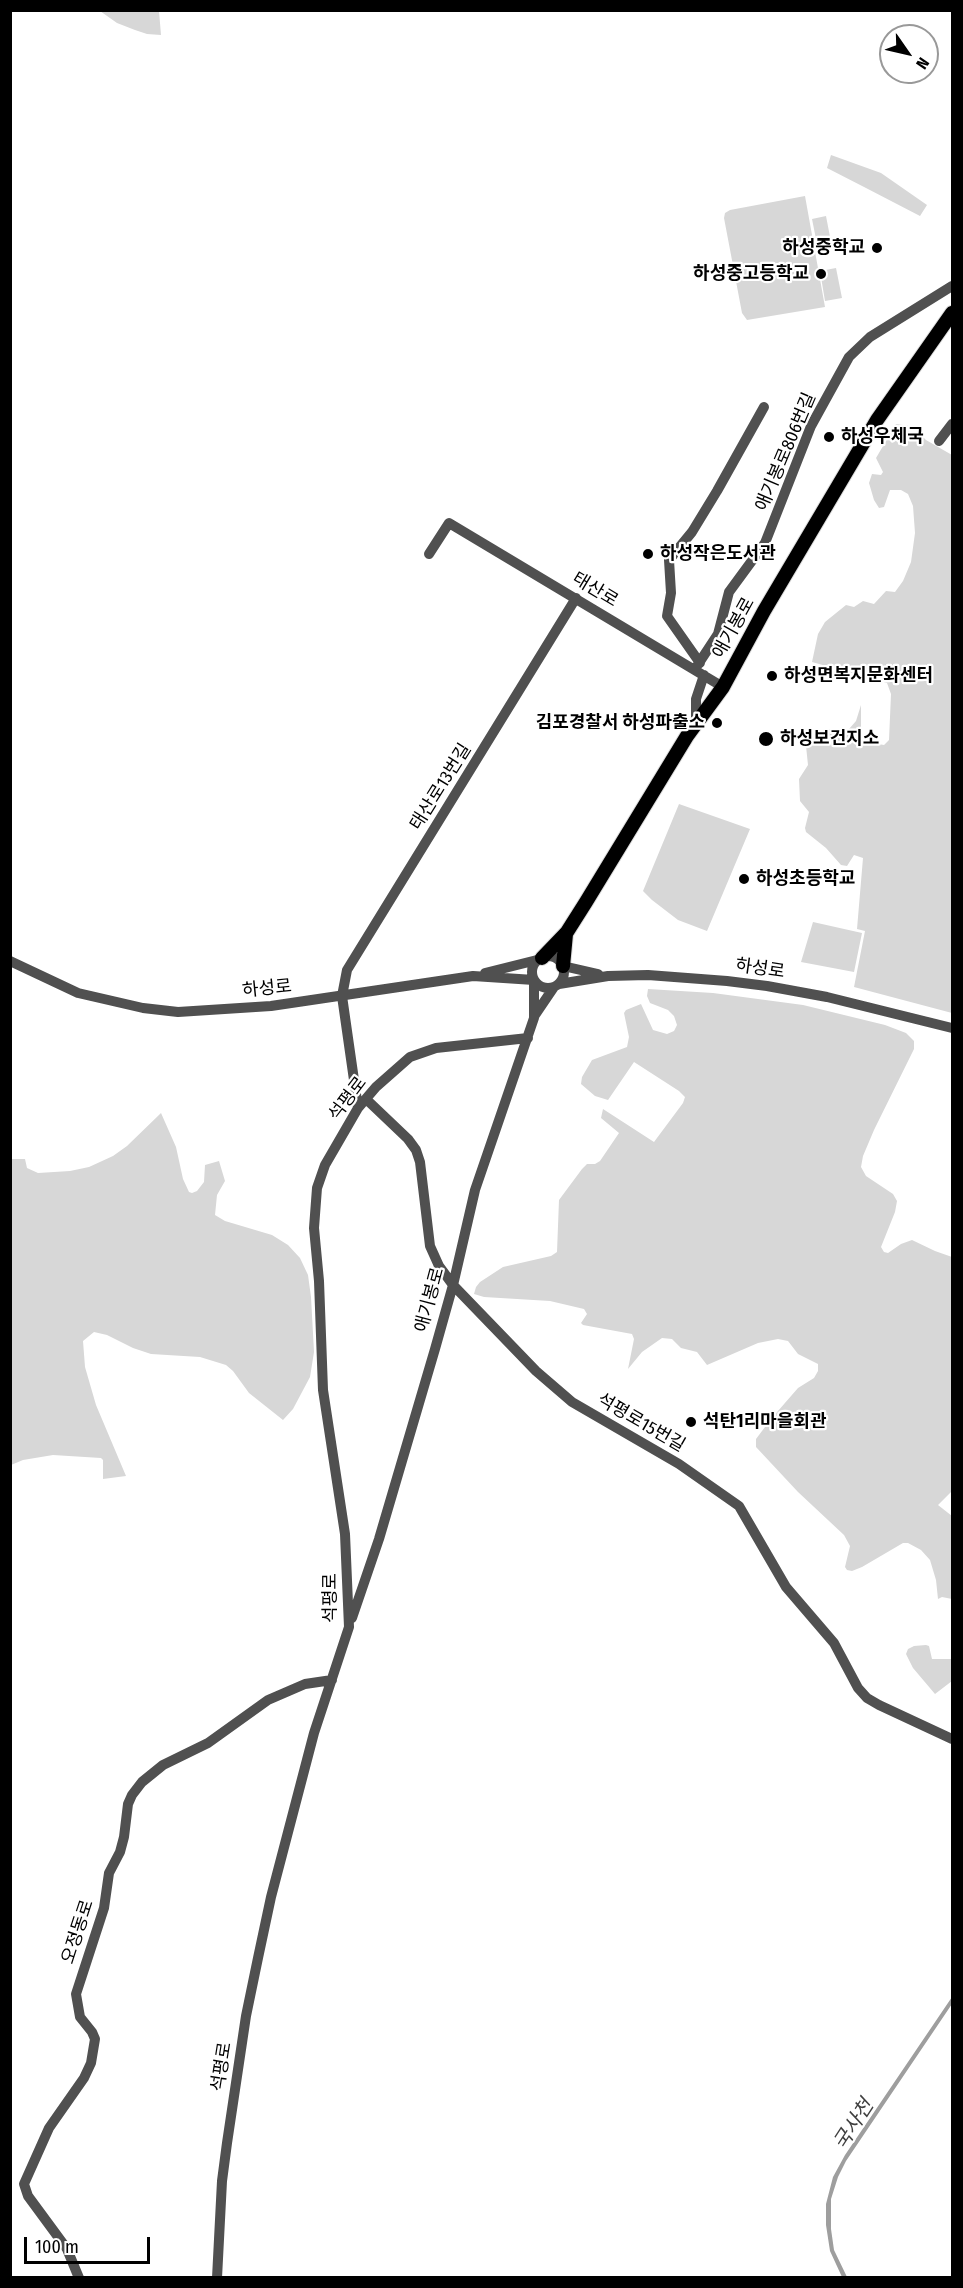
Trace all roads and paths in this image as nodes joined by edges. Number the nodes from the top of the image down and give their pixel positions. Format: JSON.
{"nodes":[{"id":1,"x":952,"y":286,"type":"edge"},
{"id":2,"x":952,"y":313,"type":"edge"},
{"id":3,"x":764,"y":407,"type":"dead end"},
{"id":4,"x":952,"y":424,"type":"edge"},
{"id":5,"x":939,"y":441,"type":"dead end"},
{"id":6,"x":429,"y":554,"type":"dead end"},
{"id":7,"x":576,"y":598,"type":"junction"},
{"id":8,"x":668,"y":616,"type":"joint"},
{"id":9,"x":700,"y":669,"type":"junction"},
{"id":10,"x":723,"y":687,"type":"junction"},
{"id":11,"x":696,"y":723,"type":"junction"},
{"id":12,"x":567,"y":932,"type":"junction"},
{"id":13,"x":540,"y":959,"type":"junction"},
{"id":14,"x":10,"y":961,"type":"edge"},
{"id":15,"x":563,"y":966,"type":"junction"},
{"id":16,"x":473,"y":976,"type":"junction"},
{"id":17,"x":608,"y":976,"type":"junction"},
{"id":18,"x":534,"y":980,"type":"junction"},
{"id":19,"x":556,"y":985,"type":"junction"},
{"id":20,"x":342,"y":996,"type":"junction"},
{"id":21,"x":534,"y":1018,"type":"junction"},
{"id":22,"x":952,"y":1028,"type":"edge"},
{"id":23,"x":528,"y":1038,"type":"junction"},
{"id":24,"x":366,"y":1099,"type":"junction"},
{"id":25,"x":358,"y":1108,"type":"junction"},
{"id":26,"x":453,"y":1285,"type":"junction"},
{"id":27,"x":349,"y":1627,"type":"junction"},
{"id":28,"x":332,"y":1680,"type":"junction"},
{"id":29,"x":952,"y":1739,"type":"edge"},
{"id":30,"x":79,"y":2277,"type":"edge"},
{"id":31,"x":217,"y":2277,"type":"edge"}],
"edges":[{"from":1,"to":9,"type":"street","name":"애기봉로806번길"},
{"from":2,"to":10,"type":"main road","name":"애기봉로"},
{"from":3,"to":8,"type":"street","name":"애기봉로806번길"},
{"from":4,"to":5,"type":"street"},
{"from":6,"to":7,"type":"street","name":"태산로"},
{"from":7,"to":9,"type":"street","name":"태산로"},
{"from":7,"to":20,"type":"street","name":"태산로13번길"},
{"from":8,"to":9,"type":"street","name":"태산로"},
{"from":9,"to":10,"type":"street","name":"태산로"},
{"from":9,"to":11,"type":"street","name":"애기봉로806번길"},
{"from":10,"to":11,"type":"main road","name":"애기봉로"},
{"from":11,"to":12,"type":"main road","name":"애기봉로"},
{"from":12,"to":13,"type":"main road","name":"애기봉로"},
{"from":12,"to":15,"type":"main road"},
{"from":13,"to":15,"type":"street"},
{"from":13,"to":16,"type":"street"},
{"from":13,"to":18,"type":"street"},
{"from":14,"to":20,"type":"street","name":"하성로"},
{"from":15,"to":17,"type":"street"},
{"from":15,"to":19,"type":"street"},
{"from":16,"to":18,"type":"street","name":"하성로"},
{"from":16,"to":20,"type":"street","name":"하성로"},
{"from":17,"to":19,"type":"street","name":"하성로"},
{"from":17,"to":22,"type":"street","name":"하성로"},
{"from":18,"to":19,"type":"street"},
{"from":18,"to":21,"type":"street","name":"애기봉로"},
{"from":19,"to":21,"type":"street"},
{"from":20,"to":25,"type":"street"},
{"from":21,"to":23,"type":"street","name":"애기봉로"},
{"from":23,"to":24,"type":"street","name":"석평로"},
{"from":23,"to":26,"type":"street","name":"애기봉로"},
{"from":24,"to":25,"type":"street","name":"석평로"},
{"from":24,"to":26,"type":"street","name":"석평로15번길"},
{"from":25,"to":27,"type":"street","name":"석평로"},
{"from":26,"to":27,"type":"street","name":"애기봉로"},
{"from":26,"to":29,"type":"street","name":"석평로15번길"},
{"from":27,"to":28,"type":"street","name":"석평로"},
{"from":28,"to":30,"type":"street","name":"오정동로"},
{"from":28,"to":31,"type":"street","name":"석평로"}]}
